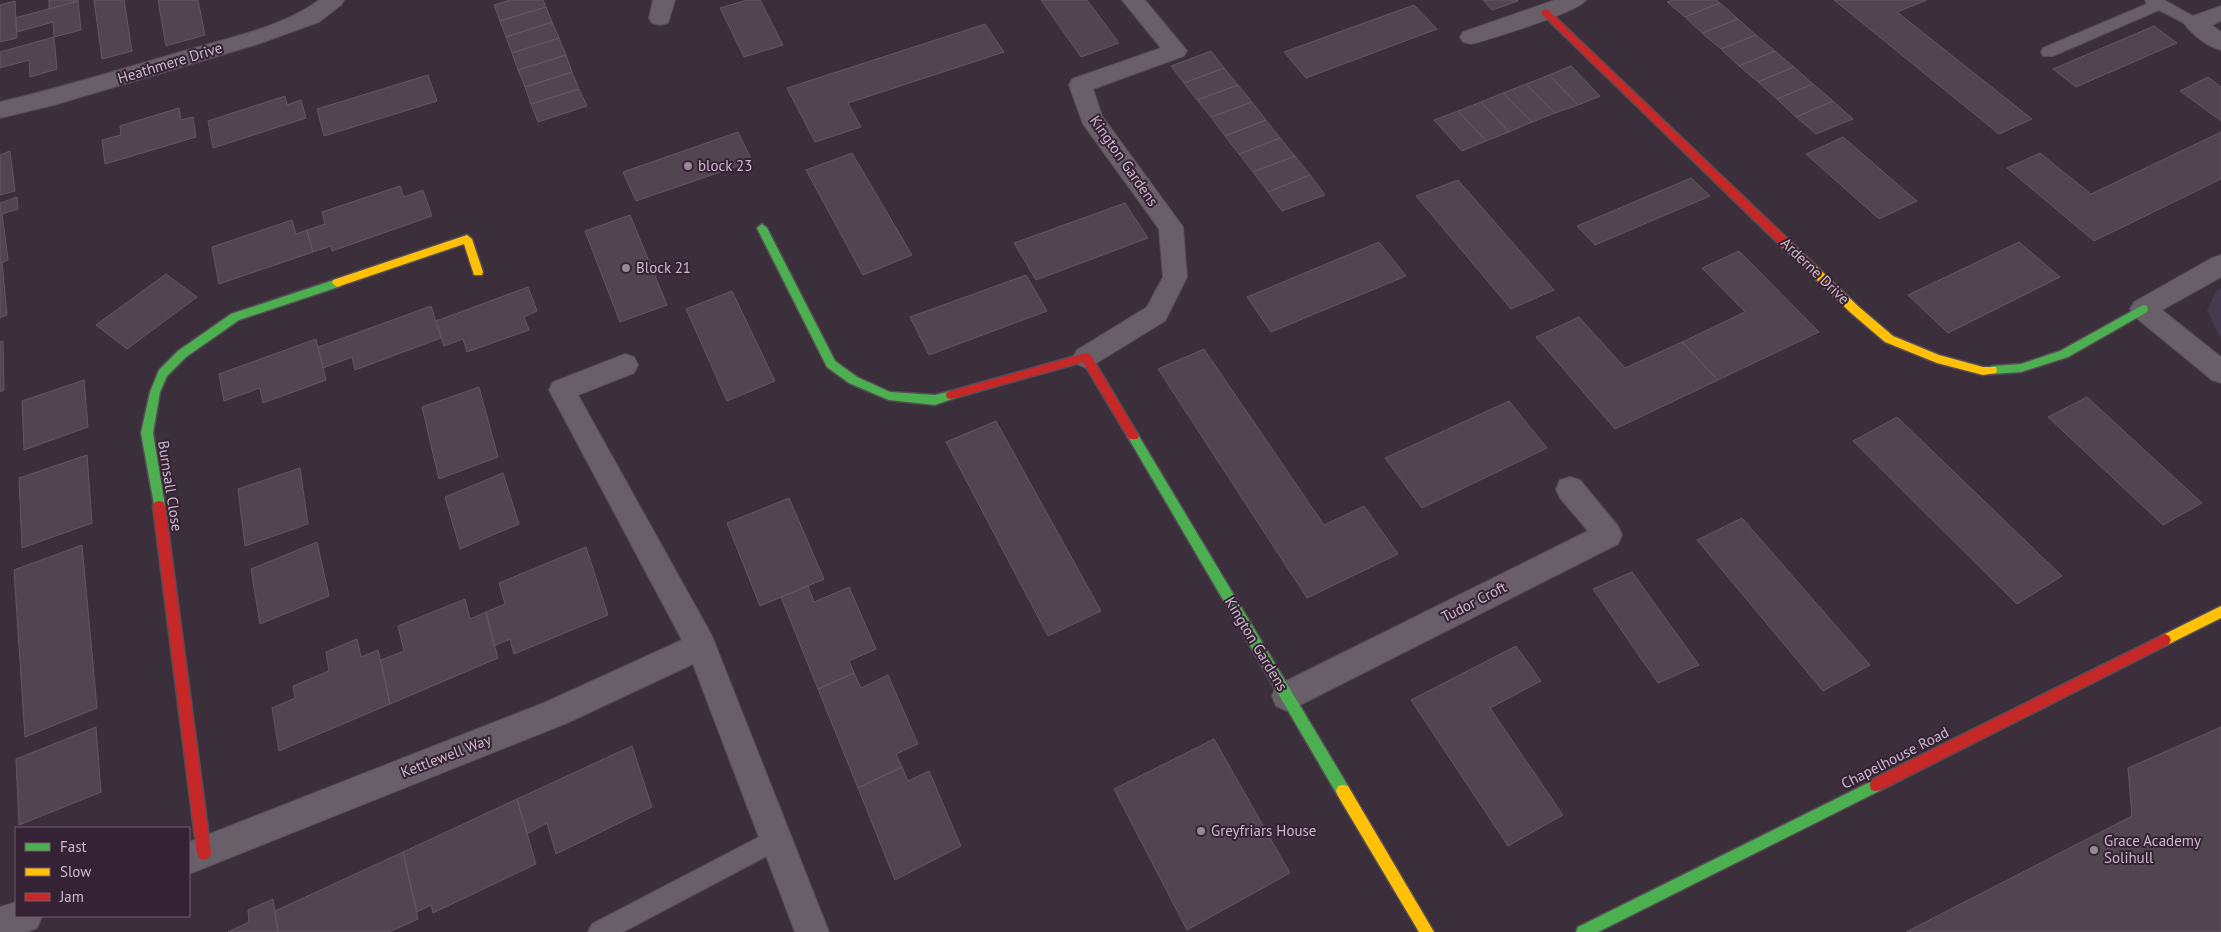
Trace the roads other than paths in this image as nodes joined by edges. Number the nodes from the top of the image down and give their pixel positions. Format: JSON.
{"nodes":[{"id":1,"x":333,"y":0,"type":"edge"},
{"id":2,"x":1133,"y":0,"type":"edge"},
{"id":3,"x":1575,"y":0,"type":"edge"},
{"id":4,"x":2156,"y":2,"type":"edge"},
{"id":5,"x":1545,"y":12,"type":"junction"},
{"id":6,"x":2221,"y":14,"type":"edge"},
{"id":7,"x":2196,"y":24,"type":"junction"},
{"id":8,"x":1471,"y":38,"type":"dead end"},
{"id":9,"x":2221,"y":43,"type":"edge"},
{"id":10,"x":2048,"y":52,"type":"dead end"},
{"id":11,"x":0,"y":110,"type":"edge"},
{"id":12,"x":762,"y":228,"type":"dead end"},
{"id":13,"x":2221,"y":266,"type":"edge"},
{"id":14,"x":478,"y":272,"type":"dead end"},
{"id":15,"x":2143,"y":309,"type":"junction"},
{"id":16,"x":1086,"y":357,"type":"junction"},
{"id":17,"x":625,"y":365,"type":"dead end"},
{"id":18,"x":2221,"y":372,"type":"edge"},
{"id":19,"x":1570,"y":489,"type":"dead end"},
{"id":20,"x":2221,"y":612,"type":"edge"},
{"id":21,"x":701,"y":646,"type":"junction"},
{"id":22,"x":1287,"y":696,"type":"junction"},
{"id":23,"x":776,"y":839,"type":"junction"},
{"id":24,"x":196,"y":856,"type":"edge"},
{"id":25,"x":22,"y":917,"type":"edge"},
{"id":26,"x":0,"y":924,"type":"edge"},
{"id":27,"x":600,"y":932,"type":"edge"},
{"id":28,"x":812,"y":932,"type":"edge"},
{"id":29,"x":1427,"y":932,"type":"edge"},
{"id":30,"x":1583,"y":932,"type":"edge"}],
"edges":[{"from":1,"to":11,"type":"street","name":"Heathmere Drive"},
{"from":2,"to":16,"type":"street","name":"Kington Gardens"},
{"from":3,"to":5,"type":"street"},
{"from":4,"to":7,"type":"lane"},
{"from":4,"to":10,"type":"lane"},
{"from":5,"to":8,"type":"street"},
{"from":5,"to":15,"type":"street","name":"Arderne Drive"},
{"from":6,"to":7,"type":"street"},
{"from":7,"to":9,"type":"street"},
{"from":12,"to":16,"type":"street","name":"Kington Gardens"},
{"from":13,"to":15,"type":"street","name":"Arderne Drive"},
{"from":14,"to":24,"type":"street","name":"Burnsall Close"},
{"from":15,"to":18,"type":"street"},
{"from":16,"to":22,"type":"street","name":"Kington Gardens"},
{"from":17,"to":21,"type":"street"},
{"from":19,"to":22,"type":"street","name":"Tudor Croft"},
{"from":20,"to":30,"type":"street","name":"Chapelhouse Road"},
{"from":21,"to":23,"type":"street"},
{"from":21,"to":24,"type":"street","name":"Kettlewell Way"},
{"from":22,"to":29,"type":"street","name":"Kington Gardens"},
{"from":23,"to":27,"type":"lane"},
{"from":23,"to":28,"type":"street"},
{"from":25,"to":26,"type":"street"}]}
